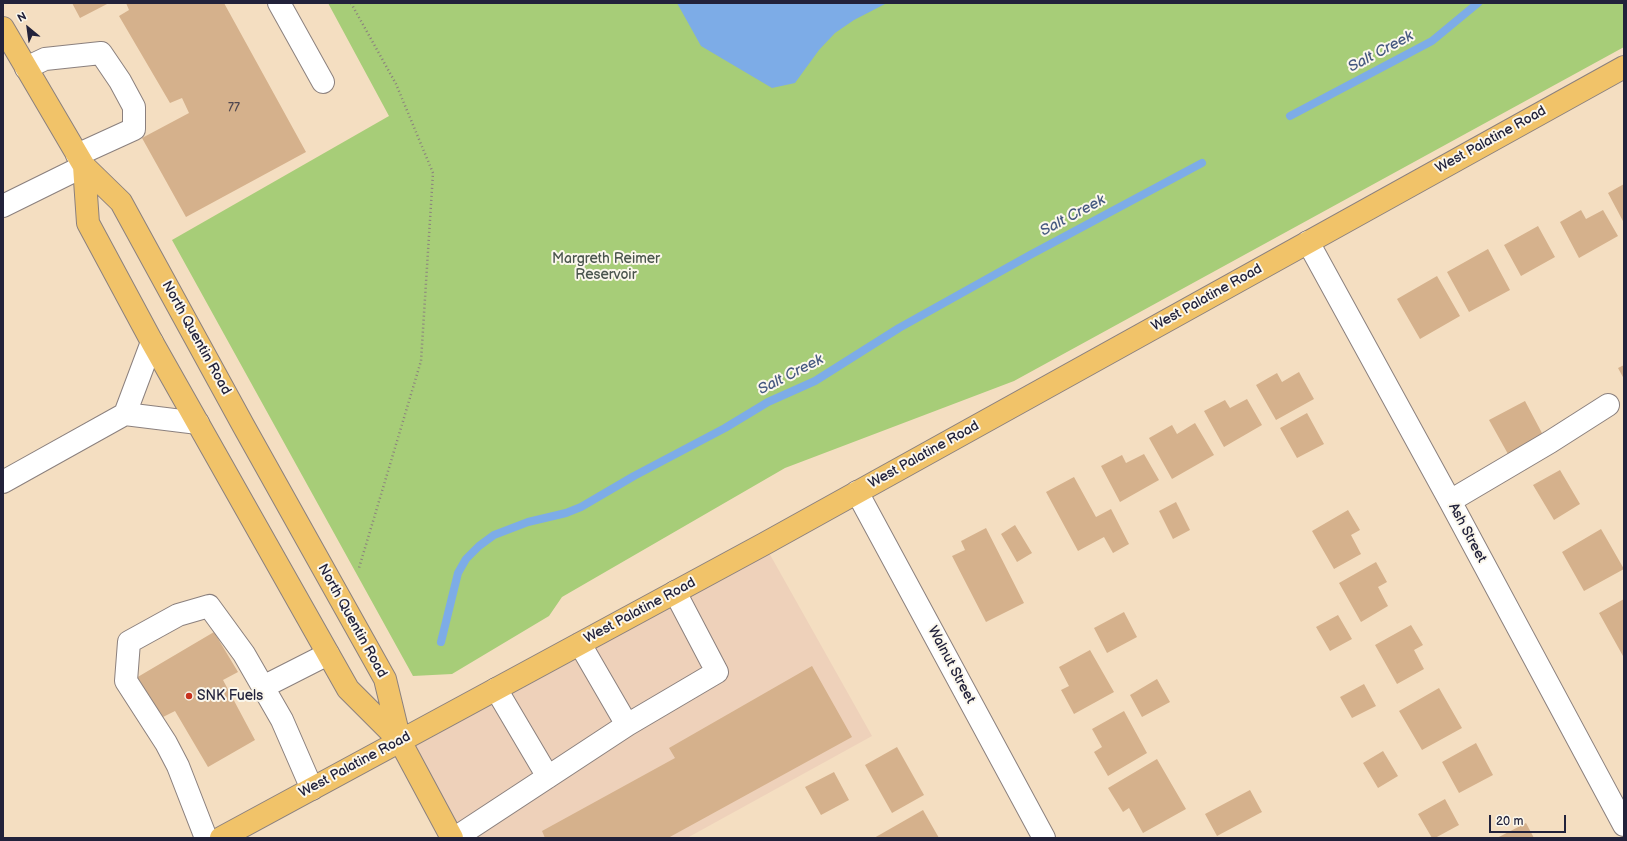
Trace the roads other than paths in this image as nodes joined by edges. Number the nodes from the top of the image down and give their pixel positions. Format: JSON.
{"nodes":[{"id":1,"x":278,"y":3,"type":"edge"},
{"id":2,"x":3,"y":28,"type":"edge"},
{"id":3,"x":1624,"y":66,"type":"edge"},
{"id":4,"x":26,"y":68,"type":"junction"},
{"id":5,"x":323,"y":82,"type":"dead end"},
{"id":6,"x":80,"y":161,"type":"junction"},
{"id":7,"x":3,"y":206,"type":"edge"},
{"id":8,"x":1308,"y":242,"type":"junction"},
{"id":9,"x":152,"y":342,"type":"junction"},
{"id":10,"x":1608,"y":405,"type":"dead end"},
{"id":11,"x":125,"y":414,"type":"junction"},
{"id":12,"x":198,"y":423,"type":"junction"},
{"id":13,"x":3,"y":482,"type":"edge"},
{"id":14,"x":857,"y":492,"type":"junction"},
{"id":15,"x":1450,"y":501,"type":"junction"},
{"id":16,"x":675,"y":592,"type":"junction"},
{"id":17,"x":580,"y":644,"type":"junction"},
{"id":18,"x":328,"y":654,"type":"junction"},
{"id":19,"x":264,"y":687,"type":"junction"},
{"id":20,"x":496,"y":689,"type":"junction"},
{"id":21,"x":627,"y":725,"type":"junction"},
{"id":22,"x":400,"y":741,"type":"junction"},
{"id":23,"x":548,"y":777,"type":"junction"},
{"id":24,"x":312,"y":789,"type":"junction"},
{"id":25,"x":1624,"y":825,"type":"edge"},
{"id":26,"x":206,"y":838,"type":"edge"},
{"id":27,"x":221,"y":838,"type":"edge"},
{"id":28,"x":454,"y":838,"type":"edge"},
{"id":29,"x":1044,"y":838,"type":"edge"}],
"edges":[{"from":1,"to":5,"type":"street"},
{"from":2,"to":4,"type":"main road","name":"North Quentin Road"},
{"from":3,"to":8,"type":"main road","name":"West Palatine Road"},
{"from":4,"to":6,"type":"main road","name":"North Quentin Road"},
{"from":4,"to":6,"type":"street"},
{"from":6,"to":7,"type":"street"},
{"from":6,"to":9,"type":"main road","name":"North Quentin Road"},
{"from":6,"to":22,"type":"main road","name":"North Quentin Road"},
{"from":8,"to":14,"type":"main road","name":"West Palatine Road"},
{"from":8,"to":15,"type":"street","name":"Ash Street"},
{"from":9,"to":11,"type":"street"},
{"from":9,"to":12,"type":"main road","name":"North Quentin Road"},
{"from":10,"to":15,"type":"street"},
{"from":11,"to":12,"type":"street"},
{"from":11,"to":13,"type":"street"},
{"from":12,"to":18,"type":"main road","name":"North Quentin Road"},
{"from":14,"to":16,"type":"main road","name":"West Palatine Road"},
{"from":14,"to":29,"type":"street","name":"Walnut Street"},
{"from":15,"to":25,"type":"street","name":"Ash Street"},
{"from":16,"to":17,"type":"main road","name":"West Palatine Road"},
{"from":16,"to":21,"type":"street"},
{"from":17,"to":20,"type":"main road","name":"West Palatine Road"},
{"from":17,"to":21,"type":"street"},
{"from":18,"to":19,"type":"street"},
{"from":18,"to":22,"type":"main road","name":"North Quentin Road"},
{"from":19,"to":24,"type":"street"},
{"from":19,"to":26,"type":"street"},
{"from":20,"to":22,"type":"main road","name":"West Palatine Road"},
{"from":20,"to":23,"type":"street"},
{"from":21,"to":23,"type":"street"},
{"from":22,"to":24,"type":"main road","name":"West Palatine Road"},
{"from":22,"to":28,"type":"main road"},
{"from":23,"to":28,"type":"street"},
{"from":24,"to":27,"type":"main road","name":"West Palatine Road"}]}
